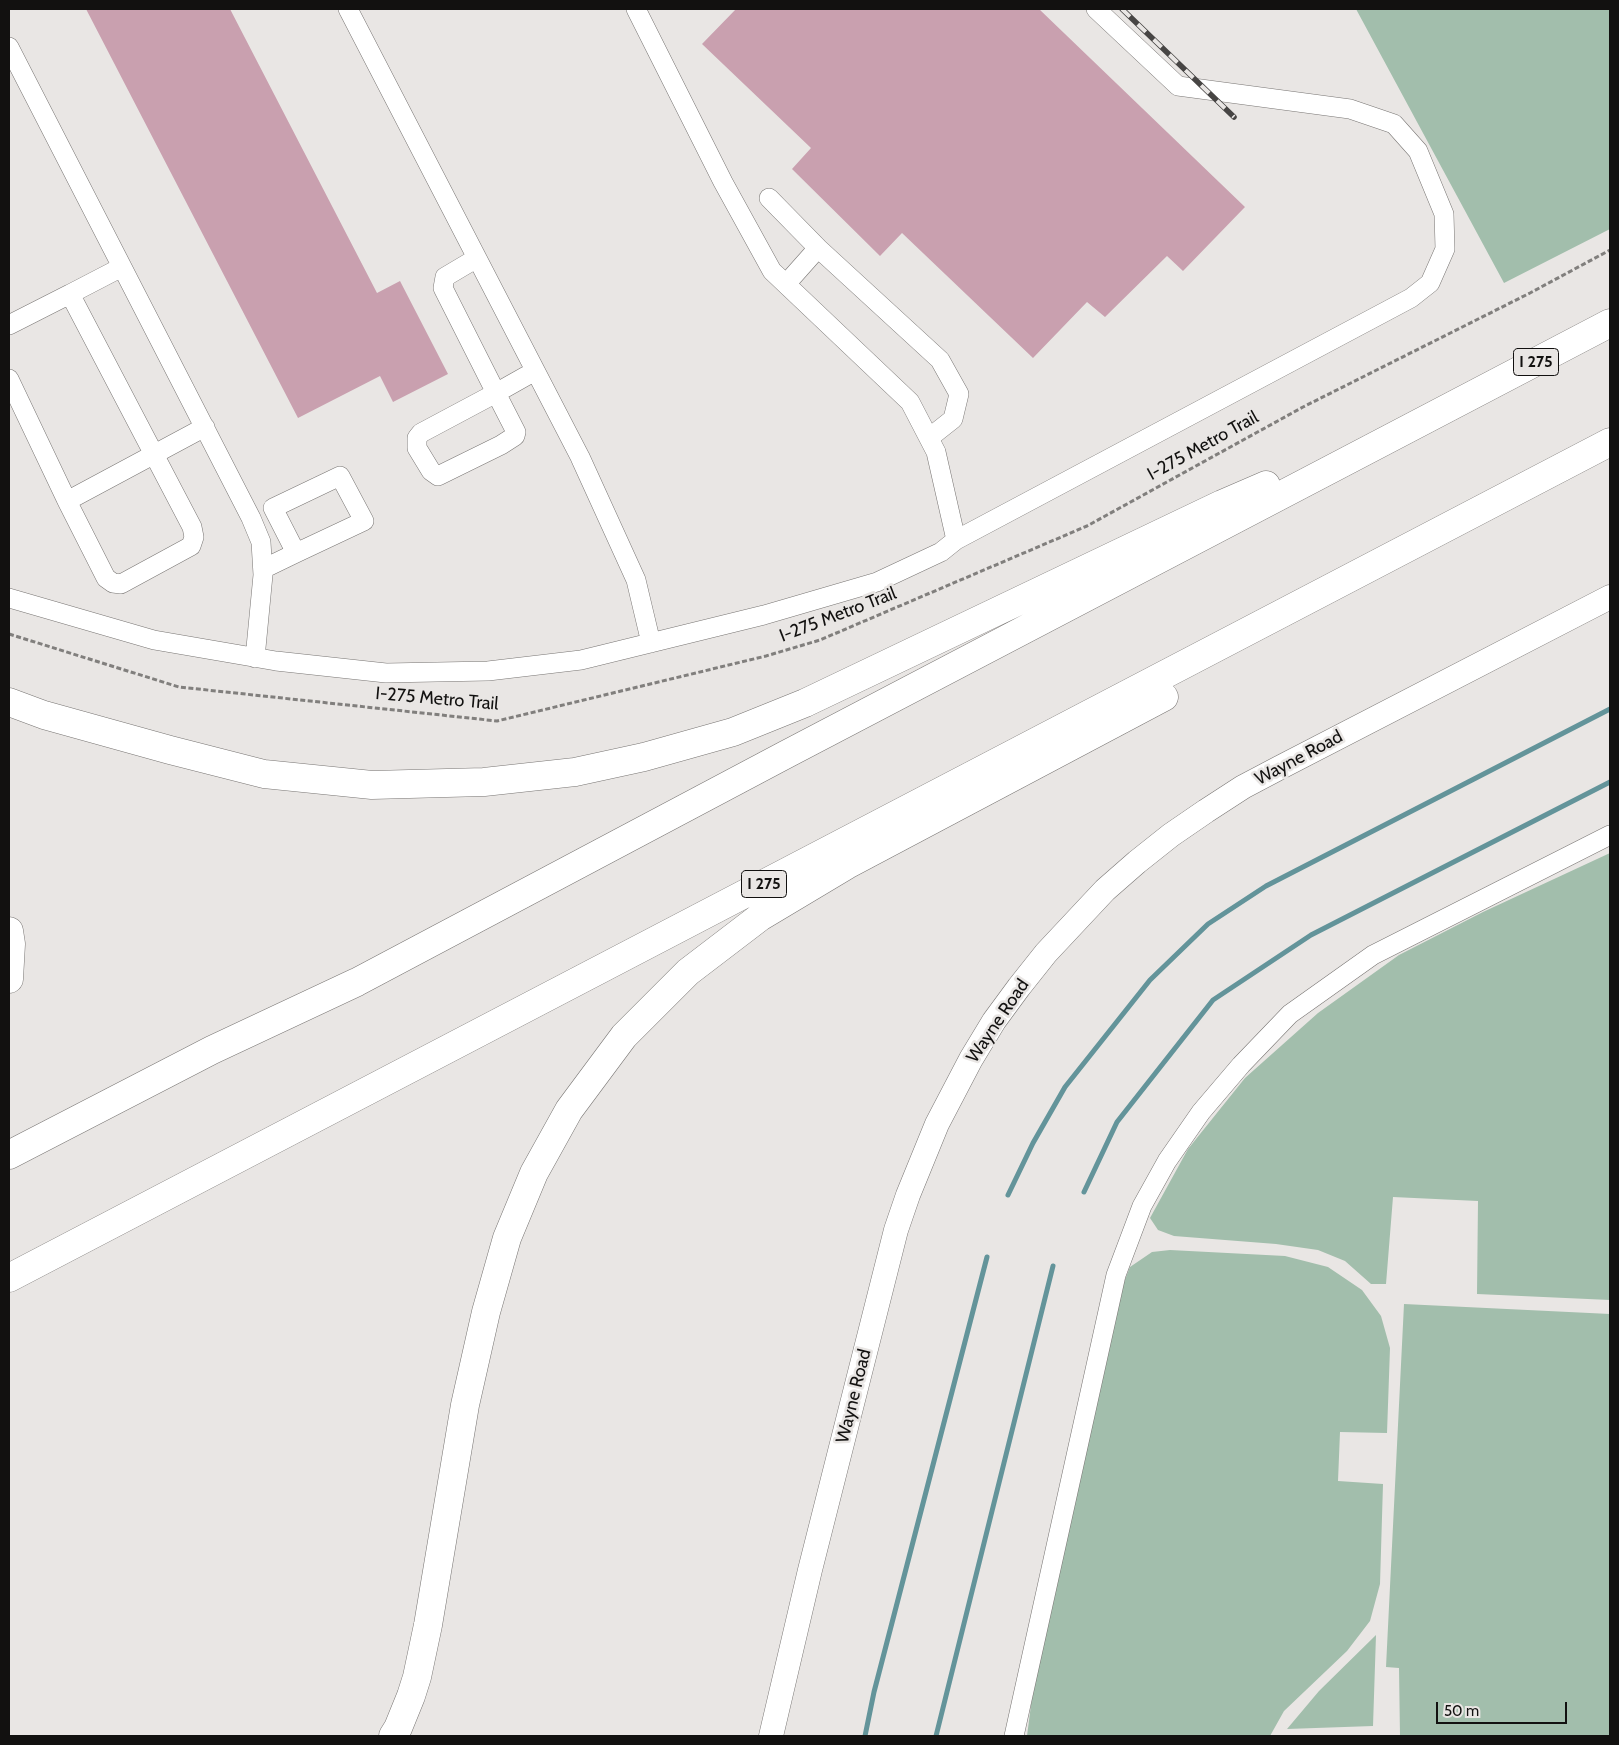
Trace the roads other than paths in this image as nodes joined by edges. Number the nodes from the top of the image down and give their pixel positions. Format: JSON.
{"nodes":[{"id":1,"x":348,"y":9,"type":"edge"},
{"id":2,"x":636,"y":9,"type":"edge"},
{"id":3,"x":1096,"y":9,"type":"edge"},
{"id":4,"x":9,"y":47,"type":"edge"},
{"id":5,"x":769,"y":198,"type":"dead end"},
{"id":6,"x":818,"y":248,"type":"junction"},
{"id":7,"x":477,"y":258,"type":"junction"},
{"id":8,"x":122,"y":267,"type":"junction"},
{"id":9,"x":786,"y":284,"type":"junction"},
{"id":10,"x":70,"y":294,"type":"junction"},
{"id":11,"x":1610,"y":323,"type":"edge"},
{"id":12,"x":9,"y":325,"type":"edge"},
{"id":13,"x":535,"y":372,"type":"junction"},
{"id":14,"x":9,"y":379,"type":"edge"},
{"id":15,"x":496,"y":393,"type":"junction"},
{"id":16,"x":1462,"y":401,"type":"junction"},
{"id":17,"x":204,"y":428,"type":"junction"},
{"id":18,"x":929,"y":438,"type":"junction"},
{"id":19,"x":1610,"y":442,"type":"edge"},
{"id":20,"x":154,"y":454,"type":"junction"},
{"id":21,"x":1520,"y":490,"type":"junction"},
{"id":22,"x":67,"y":501,"type":"junction"},
{"id":23,"x":956,"y":540,"type":"junction"},
{"id":24,"x":296,"y":553,"type":"junction"},
{"id":25,"x":263,"y":569,"type":"junction"},
{"id":26,"x":1610,"y":597,"type":"edge"},
{"id":27,"x":9,"y":598,"type":"edge"},
{"id":28,"x":651,"y":643,"type":"junction"},
{"id":29,"x":255,"y":658,"type":"junction"},
{"id":30,"x":9,"y":702,"type":"edge"},
{"id":31,"x":1610,"y":835,"type":"edge"},
{"id":32,"x":9,"y":931,"type":"edge"},
{"id":33,"x":9,"y":979,"type":"edge"},
{"id":34,"x":9,"y":1155,"type":"edge"},
{"id":35,"x":38,"y":1263,"type":"junction"},
{"id":36,"x":9,"y":1278,"type":"edge"},
{"id":37,"x":9,"y":1282,"type":"edge"},
{"id":38,"x":392,"y":1736,"type":"edge"},
{"id":39,"x":771,"y":1736,"type":"edge"},
{"id":40,"x":1014,"y":1736,"type":"edge"}],
"edges":[{"from":1,"to":7,"type":"lane"},
{"from":2,"to":9,"type":"lane"},
{"from":3,"to":23,"type":"lane"},
{"from":4,"to":8,"type":"lane"},
{"from":5,"to":6,"type":"lane"},
{"from":6,"to":9,"type":"lane"},
{"from":6,"to":18,"type":"lane"},
{"from":7,"to":13,"type":"lane"},
{"from":7,"to":15,"type":"lane"},
{"from":8,"to":10,"type":"lane"},
{"from":8,"to":17,"type":"lane"},
{"from":9,"to":18,"type":"lane"},
{"from":10,"to":12,"type":"lane"},
{"from":10,"to":20,"type":"lane"},
{"from":11,"to":16,"type":"highway","number":"I 275"},
{"from":13,"to":15,"type":"lane"},
{"from":13,"to":28,"type":"lane"},
{"from":14,"to":22,"type":"lane"},
{"from":15,"to":15,"type":"lane"},
{"from":16,"to":30,"type":"highway"},
{"from":16,"to":34,"type":"highway","number":"I 275"},
{"from":17,"to":20,"type":"lane"},
{"from":17,"to":25,"type":"lane"},
{"from":18,"to":23,"type":"lane"},
{"from":19,"to":21,"type":"highway","number":"I 275"},
{"from":20,"to":22,"type":"lane"},
{"from":20,"to":22,"type":"lane"},
{"from":21,"to":35,"type":"highway","number":"I 275"},
{"from":21,"to":38,"type":"highway"},
{"from":23,"to":28,"type":"lane"},
{"from":24,"to":24,"type":"lane"},
{"from":24,"to":25,"type":"lane"},
{"from":25,"to":29,"type":"lane"},
{"from":26,"to":39,"type":"main road","name":"Wayne Road"},
{"from":27,"to":29,"type":"lane"},
{"from":28,"to":29,"type":"lane"},
{"from":31,"to":40,"type":"lane"},
{"from":32,"to":33,"type":"highway"},
{"from":35,"to":36,"type":"highway","number":"I 275"},
{"from":35,"to":37,"type":"highway"}]}
